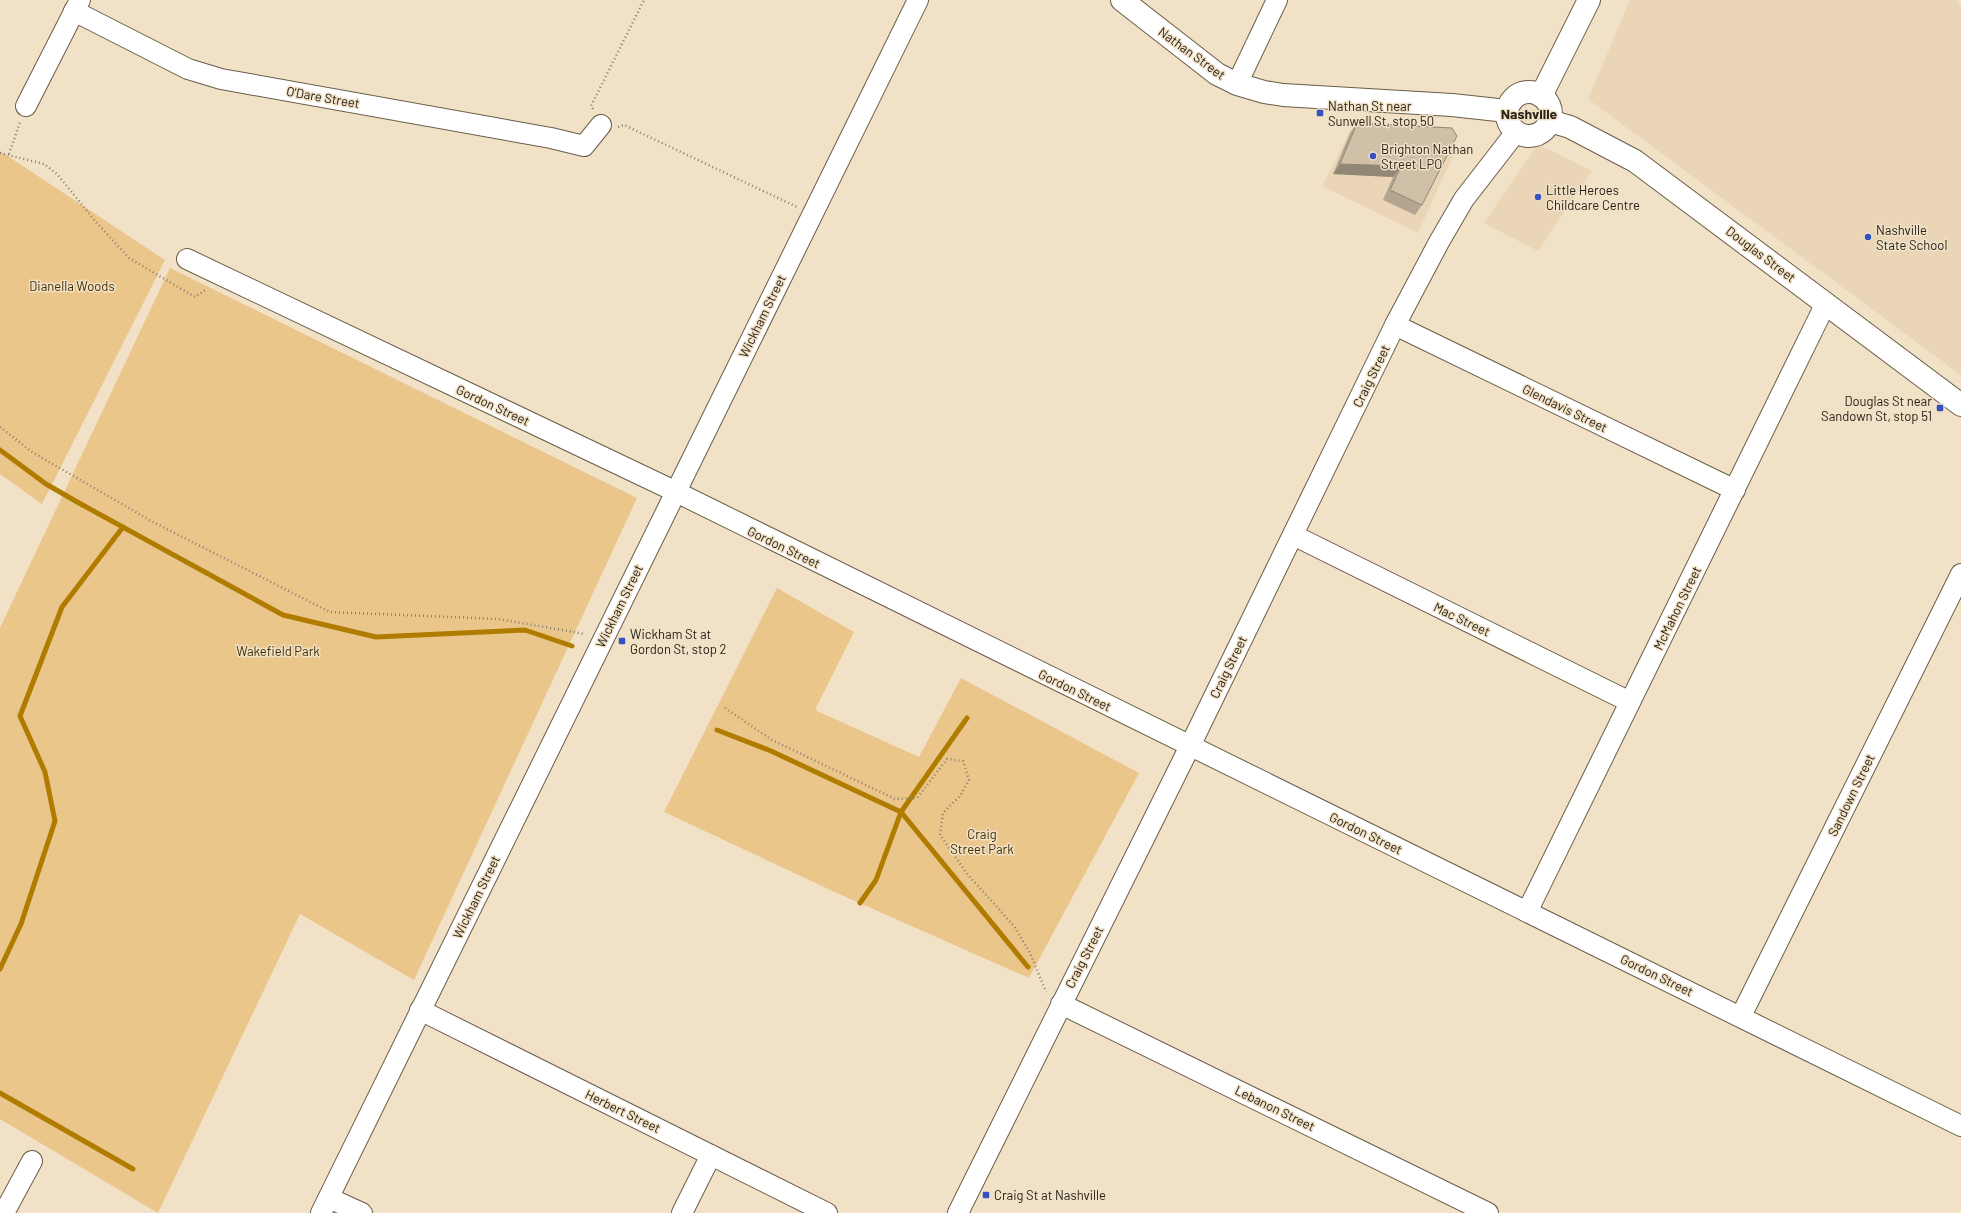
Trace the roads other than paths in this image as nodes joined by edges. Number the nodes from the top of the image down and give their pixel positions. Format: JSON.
{"nodes":[{"id":1,"x":918,"y":0,"type":"edge"},
{"id":2,"x":1122,"y":0,"type":"edge"},
{"id":3,"x":1277,"y":0,"type":"edge"},
{"id":4,"x":1589,"y":0,"type":"edge"},
{"id":5,"x":77,"y":5,"type":"edge"},
{"id":6,"x":1237,"y":84,"type":"junction"},
{"id":7,"x":1541,"y":96,"type":"junction"},
{"id":8,"x":26,"y":106,"type":"road end"},
{"id":9,"x":1507,"y":112,"type":"junction"},
{"id":10,"x":1550,"y":121,"type":"junction"},
{"id":11,"x":601,"y":124,"type":"road end"},
{"id":12,"x":1516,"y":132,"type":"junction"},
{"id":13,"x":187,"y":259,"type":"dead end"},
{"id":14,"x":1826,"y":303,"type":"junction"},
{"id":15,"x":1395,"y":325,"type":"junction"},
{"id":16,"x":1961,"y":405,"type":"edge"},
{"id":17,"x":1735,"y":490,"type":"junction"},
{"id":18,"x":675,"y":493,"type":"junction"},
{"id":19,"x":1293,"y":535,"type":"junction"},
{"id":20,"x":1961,"y":574,"type":"edge"},
{"id":21,"x":1630,"y":702,"type":"junction"},
{"id":22,"x":1190,"y":746,"type":"junction"},
{"id":23,"x":1527,"y":912,"type":"junction"},
{"id":24,"x":1061,"y":1004,"type":"junction"},
{"id":25,"x":420,"y":1010,"type":"junction"},
{"id":26,"x":1741,"y":1016,"type":"junction"},
{"id":27,"x":1961,"y":1126,"type":"edge"},
{"id":28,"x":711,"y":1155,"type":"junction"},
{"id":29,"x":32,"y":1161,"type":"dead end"},
{"id":30,"x":325,"y":1205,"type":"edge"},
{"id":31,"x":4,"y":1213,"type":"edge"},
{"id":32,"x":362,"y":1213,"type":"edge"},
{"id":33,"x":682,"y":1213,"type":"edge"},
{"id":34,"x":827,"y":1213,"type":"edge"},
{"id":35,"x":958,"y":1213,"type":"edge"},
{"id":36,"x":1488,"y":1213,"type":"edge"}],
"edges":[{"from":1,"to":18,"type":"street","name":"Wickham Street"},
{"from":2,"to":6,"type":"street","name":"Nathan Street"},
{"from":3,"to":6,"type":"street"},
{"from":4,"to":7,"type":"street"},
{"from":5,"to":8,"type":"street"},
{"from":5,"to":11,"type":"street","name":"O'Dare Street"},
{"from":6,"to":9,"type":"street","name":"Nathan Street"},
{"from":7,"to":9,"type":"street"},
{"from":7,"to":10,"type":"street"},
{"from":9,"to":12,"type":"street"},
{"from":10,"to":12,"type":"street"},
{"from":10,"to":14,"type":"street","name":"Douglas Street"},
{"from":12,"to":15,"type":"street","name":"Craig Street"},
{"from":13,"to":18,"type":"street","name":"Gordon Street"},
{"from":14,"to":16,"type":"street","name":"Douglas Street"},
{"from":14,"to":17,"type":"street","name":"McMahon Street"},
{"from":15,"to":17,"type":"street","name":"Glendavis Street"},
{"from":15,"to":19,"type":"street","name":"Craig Street"},
{"from":17,"to":21,"type":"street","name":"McMahon Street"},
{"from":18,"to":22,"type":"street","name":"Gordon Street"},
{"from":18,"to":25,"type":"street","name":"Wickham Street"},
{"from":19,"to":21,"type":"street","name":"Mac Street"},
{"from":19,"to":22,"type":"street","name":"Craig Street"},
{"from":20,"to":26,"type":"street","name":"Sandown Street"},
{"from":21,"to":23,"type":"street","name":"McMahon Street"},
{"from":22,"to":23,"type":"street","name":"Gordon Street"},
{"from":22,"to":24,"type":"street","name":"Craig Street"},
{"from":23,"to":26,"type":"street","name":"Gordon Street"},
{"from":24,"to":35,"type":"street","name":"Craig Street"},
{"from":24,"to":36,"type":"street","name":"Lebanon Street"},
{"from":25,"to":28,"type":"street","name":"Herbert Street"},
{"from":25,"to":30,"type":"street","name":"Wickham Street"},
{"from":26,"to":27,"type":"street","name":"Gordon Street"},
{"from":28,"to":33,"type":"street"},
{"from":28,"to":34,"type":"street","name":"Herbert Street"},
{"from":29,"to":31,"type":"street"},
{"from":30,"to":32,"type":"street"}]}
